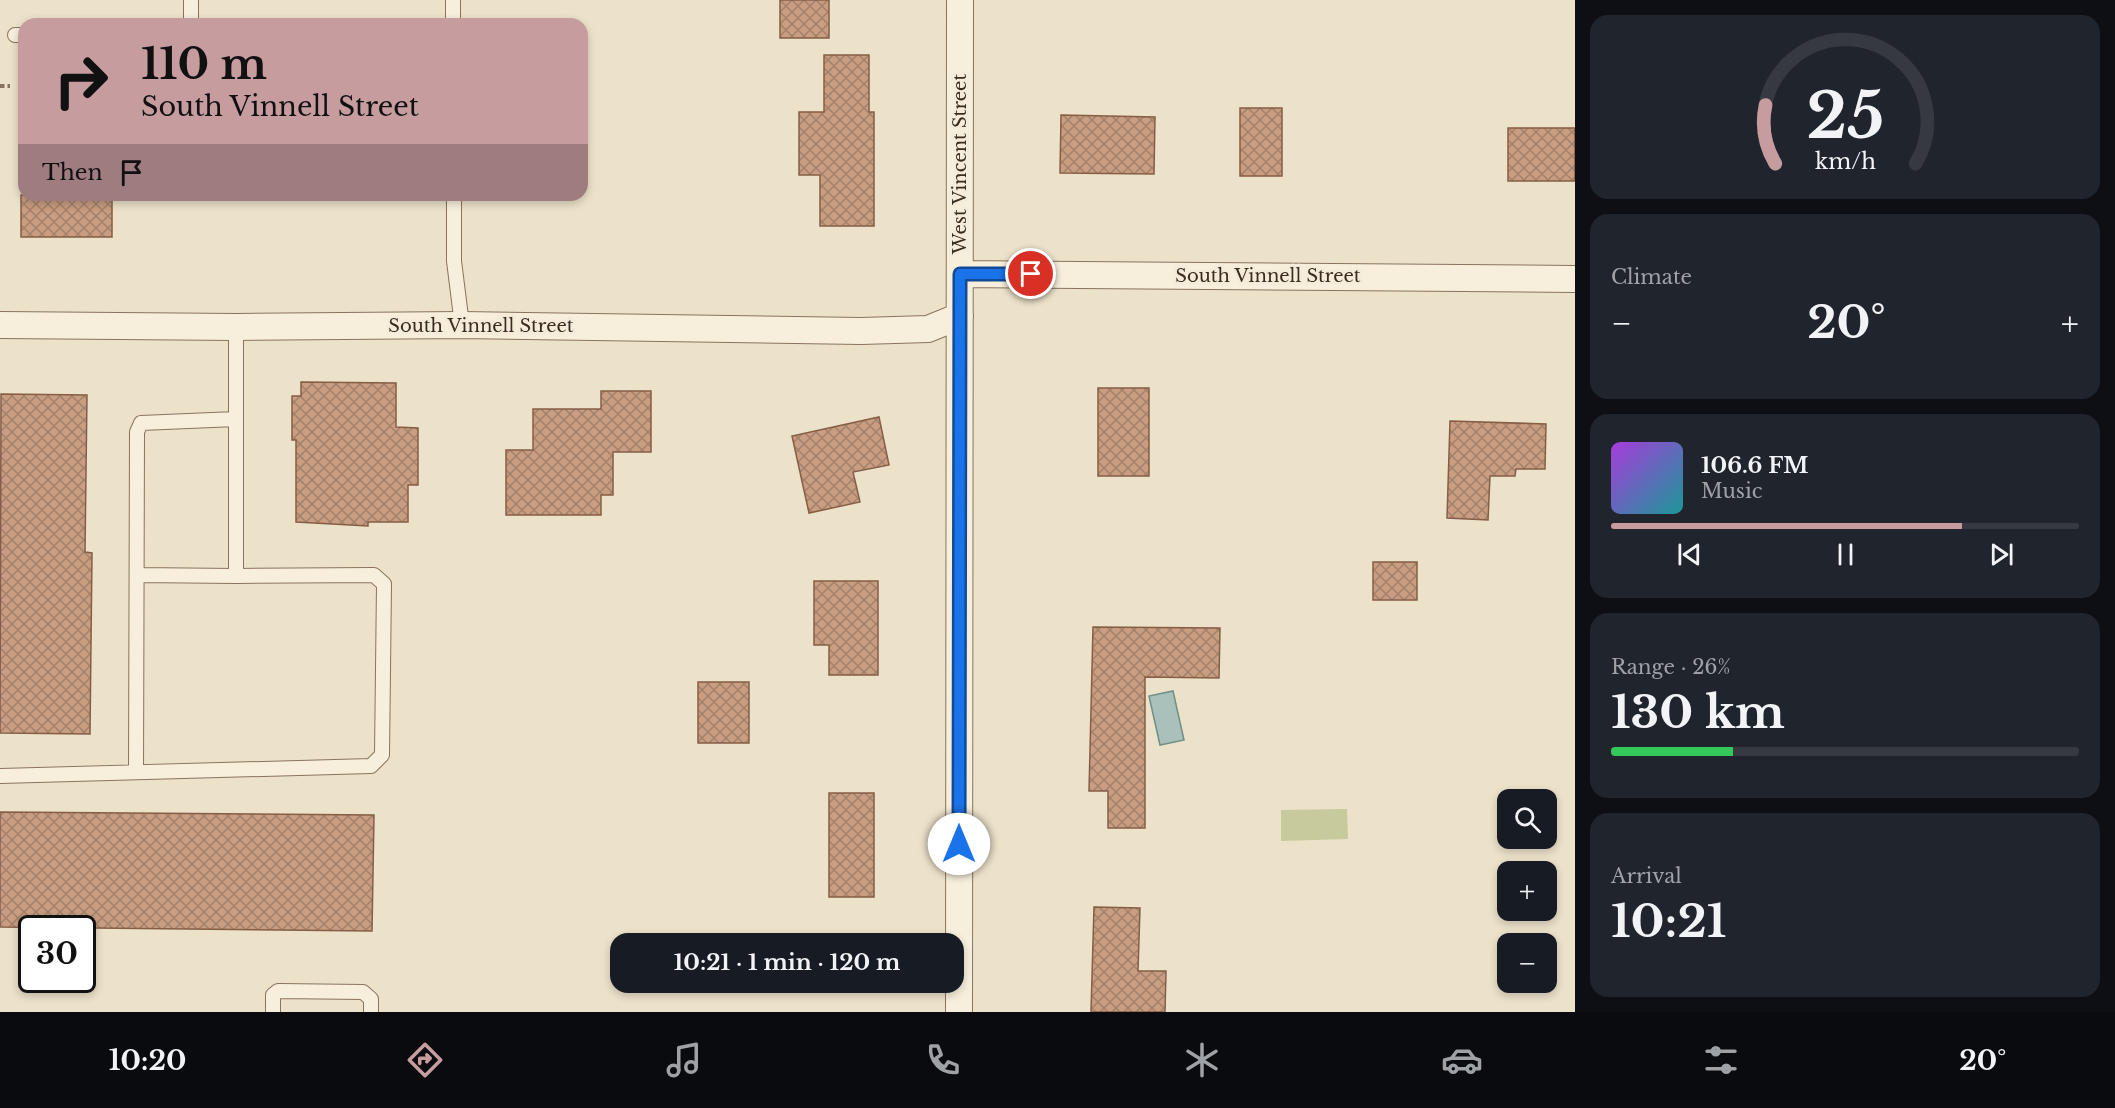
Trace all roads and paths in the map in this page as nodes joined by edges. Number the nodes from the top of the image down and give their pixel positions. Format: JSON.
{"nodes":[{"id":1,"x":191,"y":0,"type":"edge"},
{"id":2,"x":453,"y":0,"type":"edge"},
{"id":3,"x":960,"y":0,"type":"edge"},
{"id":4,"x":191,"y":18,"type":"edge"},
{"id":5,"x":453,"y":18,"type":"edge"},
{"id":6,"x":0,"y":86,"type":"edge"},
{"id":7,"x":10,"y":86,"type":"dead end"},
{"id":8,"x":454,"y":201,"type":"edge"},
{"id":9,"x":960,"y":274,"type":"junction"},
{"id":10,"x":1575,"y":279,"type":"edge"},
{"id":11,"x":960,"y":316,"type":"junction"},
{"id":12,"x":0,"y":325,"type":"edge"},
{"id":13,"x":462,"y":325,"type":"junction"},
{"id":14,"x":236,"y":327,"type":"junction"},
{"id":15,"x":236,"y":419,"type":"junction"},
{"id":16,"x":137,"y":575,"type":"junction"},
{"id":17,"x":236,"y":576,"type":"junction"},
{"id":18,"x":136,"y":772,"type":"junction"},
{"id":19,"x":0,"y":776,"type":"edge"},
{"id":20,"x":273,"y":1012,"type":"edge"},
{"id":21,"x":371,"y":1012,"type":"edge"},
{"id":22,"x":959,"y":1012,"type":"edge"}],
"edges":[{"from":1,"to":4,"type":"lane"},
{"from":2,"to":5,"type":"lane"},
{"from":3,"to":9,"type":"street","name":"West Vincent Street"},
{"from":6,"to":7,"type":"path"},
{"from":8,"to":13,"type":"lane"},
{"from":9,"to":10,"type":"street","name":"South Vinnell Street"},
{"from":9,"to":11,"type":"street","name":"West Vincent Street"},
{"from":11,"to":13,"type":"street","name":"South Vinnell Street"},
{"from":11,"to":22,"type":"street","name":"West Vincent Street"},
{"from":12,"to":14,"type":"street","name":"South Vinnell Street"},
{"from":13,"to":14,"type":"street","name":"South Vinnell Street"},
{"from":14,"to":15,"type":"lane"},
{"from":15,"to":16,"type":"lane"},
{"from":15,"to":17,"type":"lane"},
{"from":16,"to":17,"type":"lane"},
{"from":16,"to":18,"type":"lane"},
{"from":17,"to":18,"type":"lane"},
{"from":18,"to":19,"type":"lane"},
{"from":20,"to":21,"type":"lane"}]}
